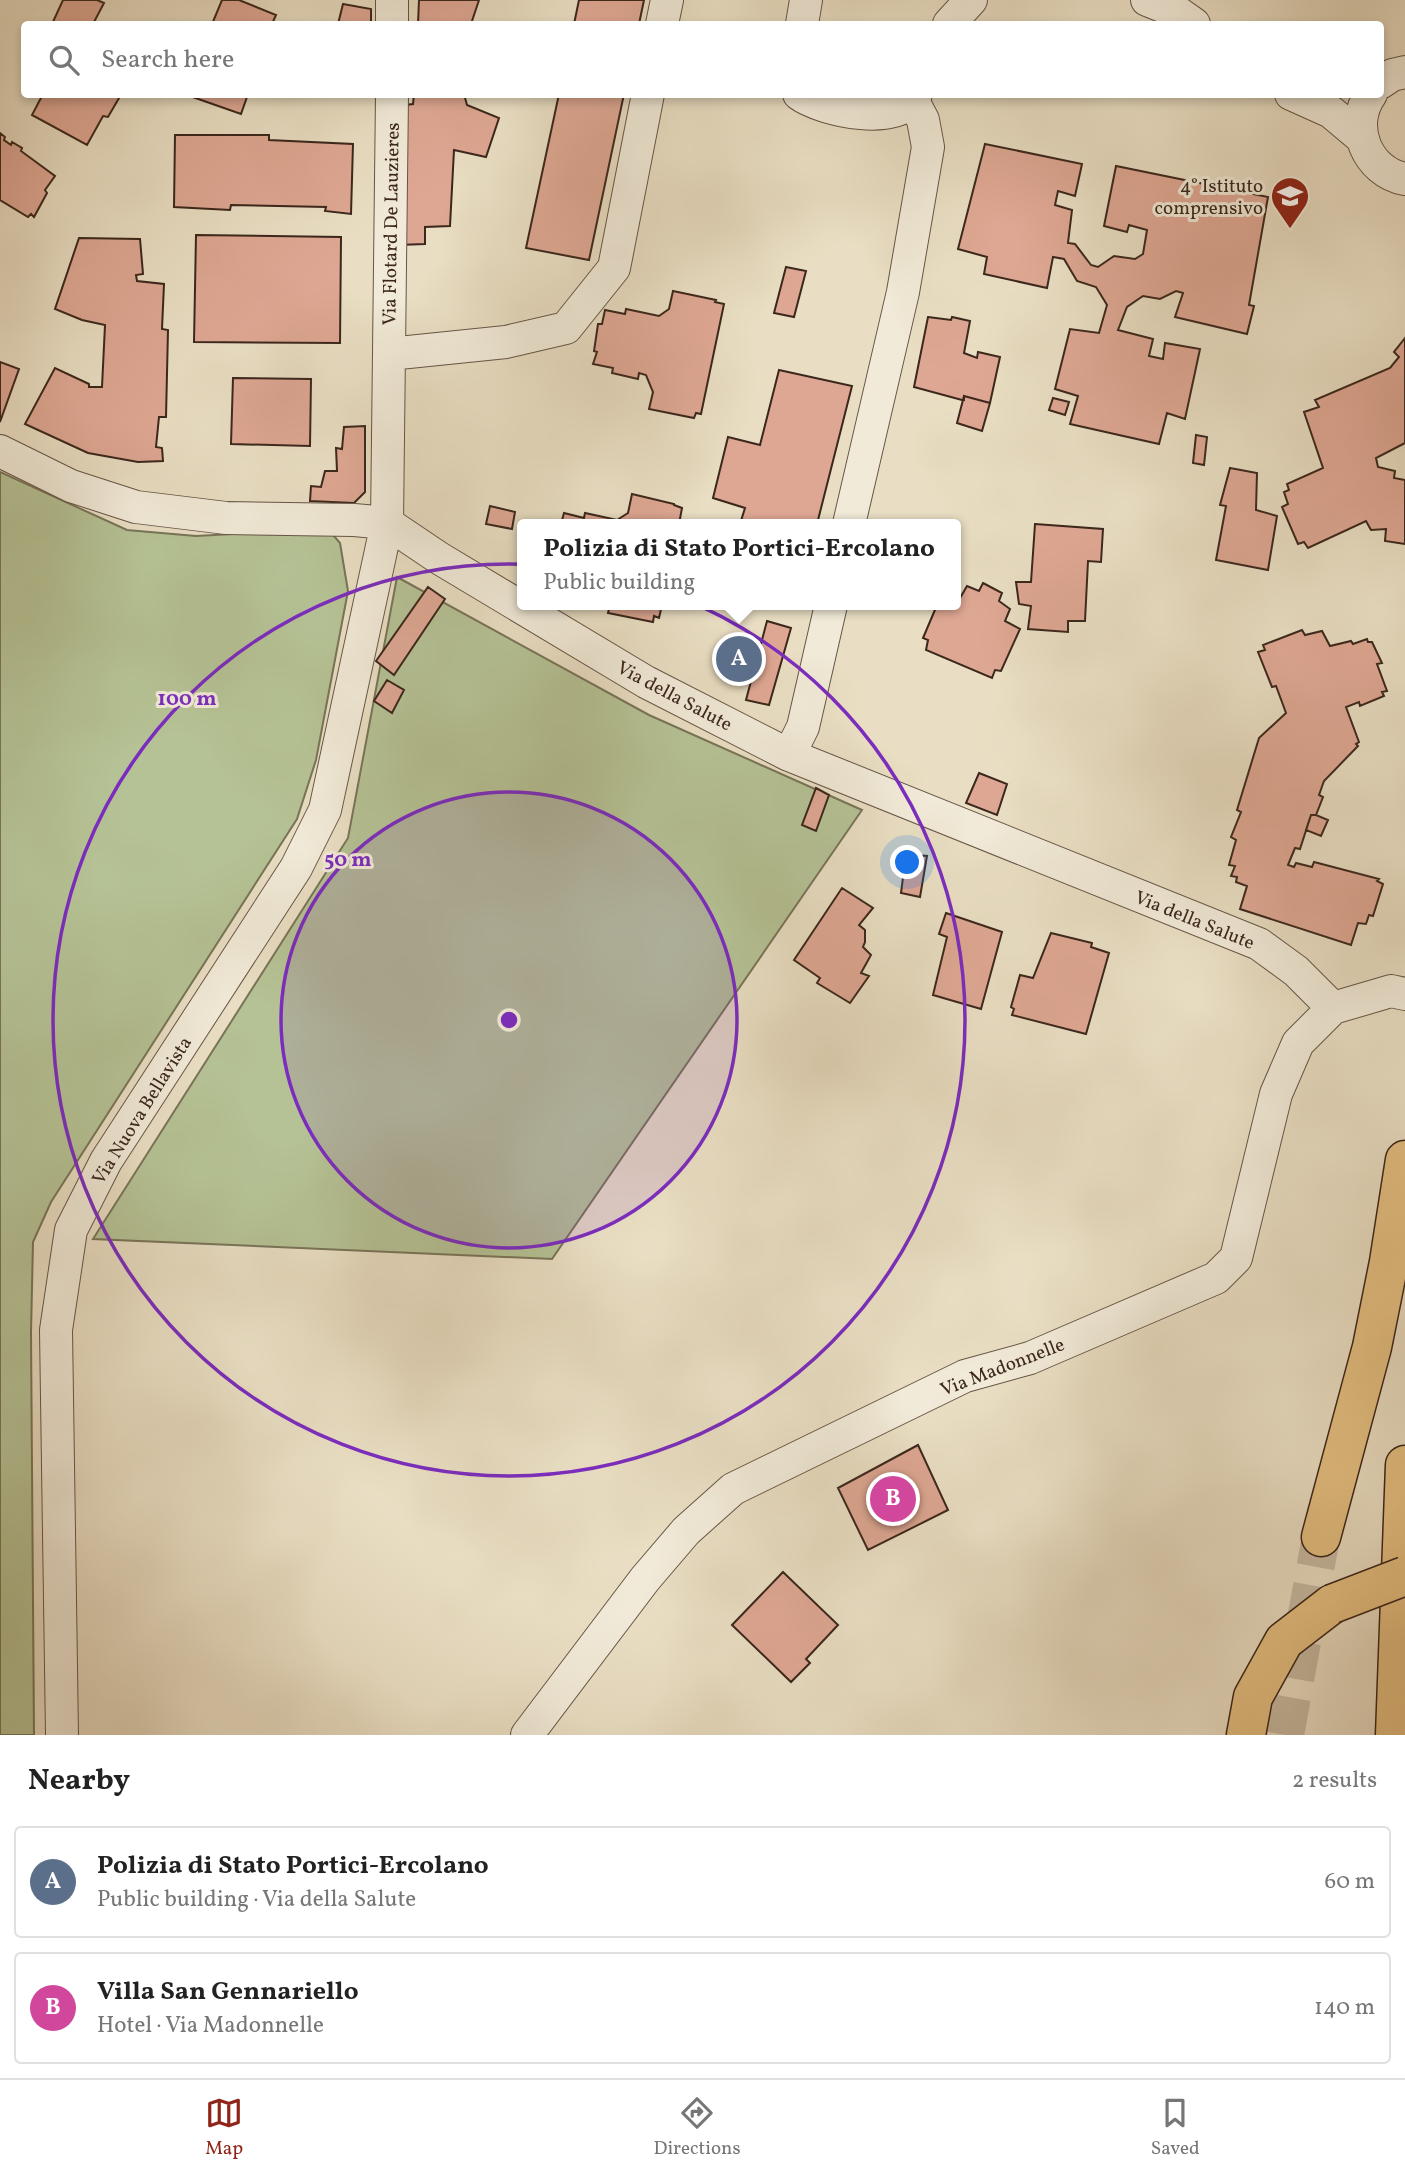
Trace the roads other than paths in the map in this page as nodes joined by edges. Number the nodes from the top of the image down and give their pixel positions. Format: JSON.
{"nodes":[{"id":1,"x":392,"y":0,"type":"edge"},
{"id":2,"x":667,"y":0,"type":"edge"},
{"id":3,"x":806,"y":0,"type":"edge"},
{"id":4,"x":971,"y":0,"type":"edge"},
{"id":5,"x":1147,"y":0,"type":"edge"},
{"id":6,"x":392,"y":21,"type":"edge"},
{"id":7,"x":663,"y":21,"type":"edge"},
{"id":8,"x":802,"y":21,"type":"edge"},
{"id":9,"x":952,"y":21,"type":"edge"},
{"id":10,"x":1190,"y":21,"type":"edge"},
{"id":11,"x":1405,"y":72,"type":"edge"},
{"id":12,"x":1384,"y":81,"type":"edge"},
{"id":13,"x":391,"y":98,"type":"edge"},
{"id":14,"x":647,"y":98,"type":"edge"},
{"id":15,"x":808,"y":98,"type":"edge"},
{"id":16,"x":914,"y":98,"type":"edge"},
{"id":17,"x":1300,"y":98,"type":"edge"},
{"id":18,"x":1368,"y":98,"type":"edge"},
{"id":19,"x":1362,"y":138,"type":"junction"},
{"id":20,"x":1405,"y":179,"type":"edge"},
{"id":21,"x":389,"y":354,"type":"junction"},
{"id":22,"x":0,"y":451,"type":"edge"},
{"id":23,"x":850,"y":519,"type":"edge"},
{"id":24,"x":387,"y":523,"type":"junction"},
{"id":25,"x":517,"y":605,"type":"edge"},
{"id":26,"x":525,"y":610,"type":"edge"},
{"id":27,"x":830,"y":610,"type":"edge"},
{"id":28,"x":789,"y":755,"type":"junction"},
{"id":29,"x":1405,"y":994,"type":"edge"},
{"id":30,"x":1334,"y":1009,"type":"junction"},
{"id":31,"x":1405,"y":1160,"type":"edge"},
{"id":32,"x":1405,"y":1465,"type":"edge"},
{"id":33,"x":1321,"y":1537,"type":"tunnel mouth"},
{"id":34,"x":1405,"y":1576,"type":"edge"},
{"id":35,"x":62,"y":1735,"type":"edge"},
{"id":36,"x":527,"y":1735,"type":"edge"},
{"id":37,"x":1246,"y":1735,"type":"edge"},
{"id":38,"x":1395,"y":1735,"type":"edge"}],
"edges":[{"from":1,"to":6,"type":"street"},
{"from":2,"to":7,"type":"street"},
{"from":3,"to":8,"type":"street"},
{"from":4,"to":9,"type":"street"},
{"from":5,"to":10,"type":"street"},
{"from":11,"to":12,"type":"street"},
{"from":13,"to":21,"type":"street","name":"Via Flotard De Lauzieres"},
{"from":14,"to":21,"type":"street","name":"Via Flotard De Lauzieres"},
{"from":15,"to":16,"type":"street"},
{"from":16,"to":23,"type":"street"},
{"from":17,"to":19,"type":"street"},
{"from":18,"to":19,"type":"street"},
{"from":19,"to":20,"type":"street"},
{"from":21,"to":24,"type":"street","name":"Via Flotard De Lauzieres"},
{"from":22,"to":24,"type":"street","name":"Via della Salute"},
{"from":24,"to":25,"type":"street","name":"Via della Salute"},
{"from":24,"to":35,"type":"street","name":"Via Nuova Bellavista"},
{"from":26,"to":28,"type":"street","name":"Via della Salute"},
{"from":27,"to":28,"type":"street"},
{"from":28,"to":30,"type":"street","name":"Via della Salute"},
{"from":29,"to":30,"type":"street"},
{"from":30,"to":36,"type":"street","name":"Via Madonnelle"},
{"from":31,"to":33,"type":"highway"},
{"from":32,"to":38,"type":"highway"},
{"from":34,"to":37,"type":"highway","bridge":true}]}
